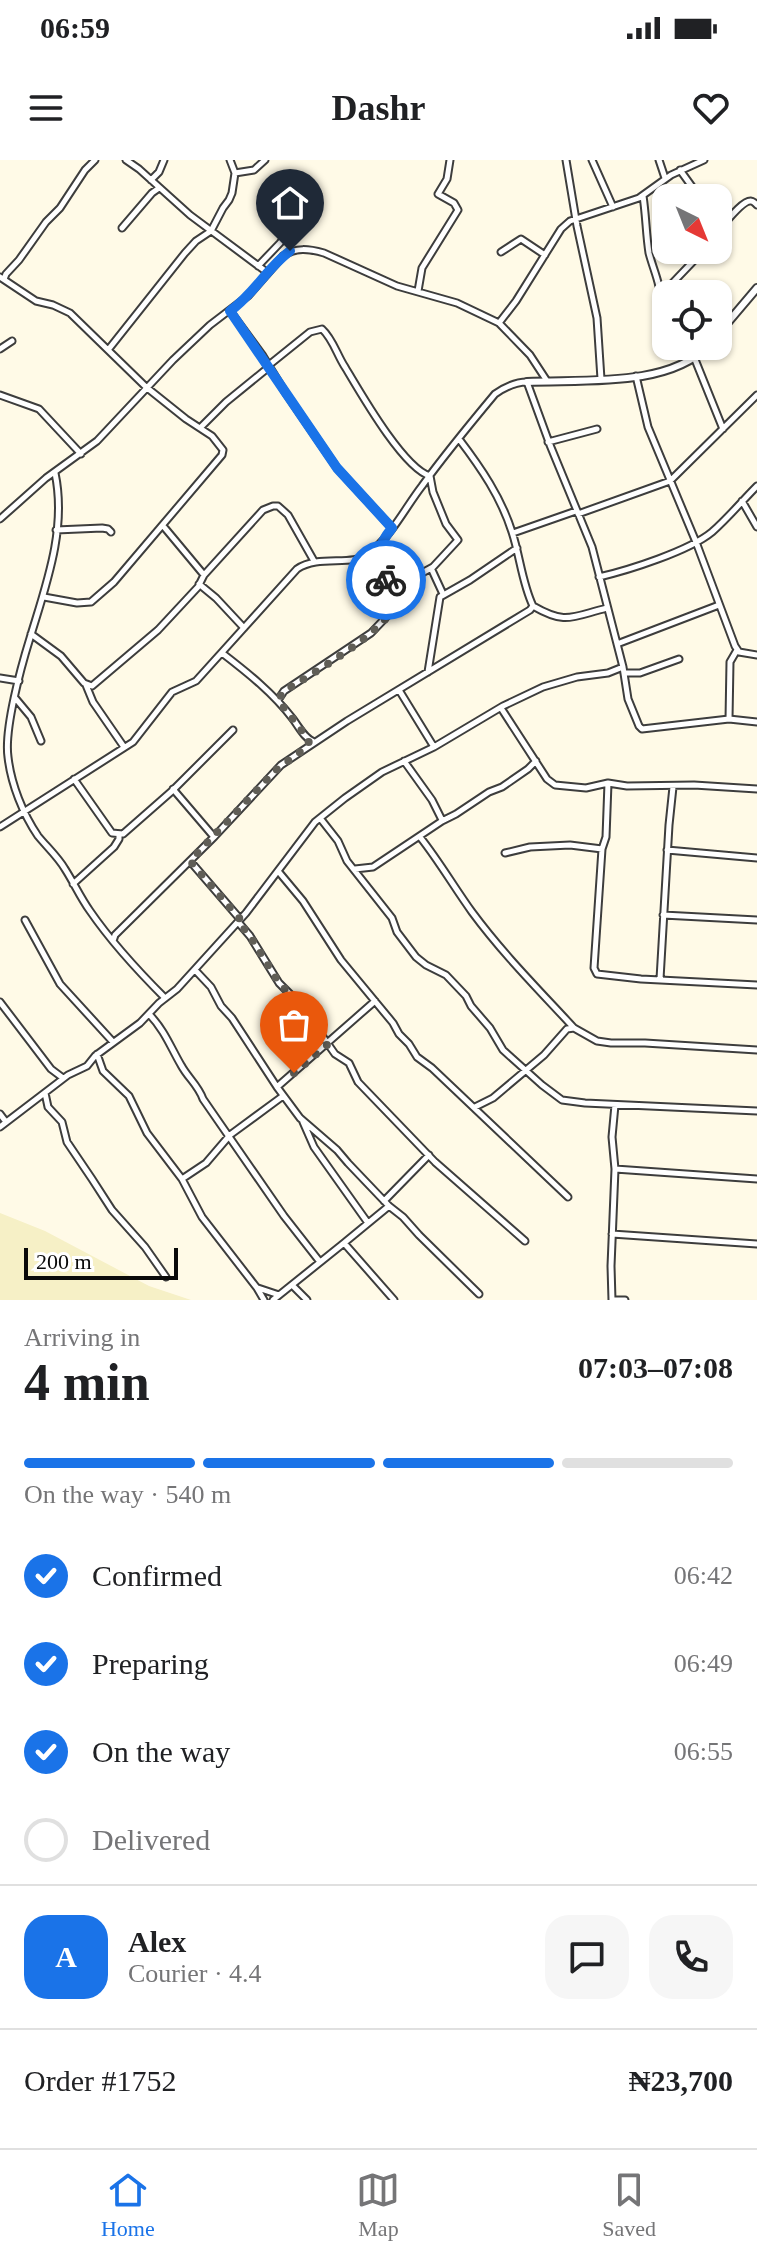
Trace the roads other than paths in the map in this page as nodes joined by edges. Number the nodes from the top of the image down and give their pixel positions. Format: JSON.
{"nodes":[{"id":1,"x":95,"y":160,"type":"edge"},
{"id":2,"x":126,"y":160,"type":"edge"},
{"id":3,"x":164,"y":160,"type":"edge"},
{"id":4,"x":230,"y":160,"type":"edge"},
{"id":5,"x":265,"y":160,"type":"edge"},
{"id":6,"x":566,"y":160,"type":"edge"},
{"id":7,"x":592,"y":160,"type":"edge"},
{"id":8,"x":659,"y":160,"type":"edge"},
{"id":9,"x":704,"y":160,"type":"edge"},
{"id":10,"x":449,"y":161,"type":"edge"},
{"id":11,"x":680,"y":170,"type":"junction"},
{"id":12,"x":235,"y":173,"type":"junction"},
{"id":13,"x":665,"y":178,"type":"junction"},
{"id":14,"x":151,"y":180,"type":"junction"},
{"id":15,"x":690,"y":184,"type":"edge"},
{"id":16,"x":159,"y":188,"type":"junction"},
{"id":17,"x":318,"y":194,"type":"dead end"},
{"id":18,"x":643,"y":195,"type":"junction"},
{"id":19,"x":757,"y":205,"type":"edge"},
{"id":20,"x":613,"y":207,"type":"junction"},
{"id":21,"x":732,"y":216,"type":"edge"},
{"id":22,"x":576,"y":218,"type":"junction"},
{"id":23,"x":122,"y":228,"type":"dead end"},
{"id":24,"x":211,"y":231,"type":"junction"},
{"id":25,"x":282,"y":240,"type":"junction"},
{"id":26,"x":274,"y":250,"type":"junction"},
{"id":27,"x":288,"y":252,"type":"junction"},
{"id":28,"x":501,"y":252,"type":"dead end"},
{"id":29,"x":545,"y":255,"type":"junction"},
{"id":30,"x":691,"y":264,"type":"edge"},
{"id":31,"x":258,"y":266,"type":"junction"},
{"id":32,"x":268,"y":273,"type":"junction"},
{"id":33,"x":2,"y":276,"type":"edge"},
{"id":34,"x":656,"y":280,"type":"edge"},
{"id":35,"x":675,"y":280,"type":"edge"},
{"id":36,"x":757,"y":289,"type":"edge"},
{"id":37,"x":418,"y":291,"type":"junction"},
{"id":38,"x":230,"y":311,"type":"junction"},
{"id":39,"x":732,"y":318,"type":"edge"},
{"id":40,"x":499,"y":323,"type":"junction"},
{"id":41,"x":12,"y":341,"type":"dead end"},
{"id":42,"x":0,"y":349,"type":"edge"},
{"id":43,"x":108,"y":350,"type":"junction"},
{"id":44,"x":690,"y":360,"type":"edge"},
{"id":45,"x":695,"y":360,"type":"edge"},
{"id":46,"x":269,"y":366,"type":"junction"},
{"id":47,"x":636,"y":376,"type":"junction"},
{"id":48,"x":601,"y":379,"type":"junction"},
{"id":49,"x":547,"y":381,"type":"junction"},
{"id":50,"x":527,"y":382,"type":"junction"},
{"id":51,"x":146,"y":387,"type":"junction"},
{"id":52,"x":0,"y":395,"type":"edge"},
{"id":53,"x":757,"y":395,"type":"edge"},
{"id":54,"x":200,"y":428,"type":"junction"},
{"id":55,"x":597,"y":429,"type":"dead end"},
{"id":56,"x":723,"y":429,"type":"junction"},
{"id":57,"x":459,"y":439,"type":"junction"},
{"id":58,"x":548,"y":442,"type":"junction"},
{"id":59,"x":81,"y":454,"type":"junction"},
{"id":60,"x":55,"y":472,"type":"junction"},
{"id":61,"x":430,"y":476,"type":"junction"},
{"id":62,"x":670,"y":481,"type":"junction"},
{"id":63,"x":757,"y":486,"type":"edge"},
{"id":64,"x":742,"y":501,"type":"junction"},
{"id":65,"x":577,"y":512,"type":"junction"},
{"id":66,"x":0,"y":519,"type":"edge"},
{"id":67,"x":163,"y":526,"type":"junction"},
{"id":68,"x":757,"y":527,"type":"edge"},
{"id":69,"x":392,"y":528,"type":"junction"},
{"id":70,"x":56,"y":530,"type":"junction"},
{"id":71,"x":111,"y":532,"type":"dead end"},
{"id":72,"x":513,"y":533,"type":"junction"},
{"id":73,"x":696,"y":542,"type":"junction"},
{"id":74,"x":517,"y":548,"type":"junction"},
{"id":75,"x":376,"y":551,"type":"junction"},
{"id":76,"x":314,"y":562,"type":"junction"},
{"id":77,"x":431,"y":568,"type":"junction"},
{"id":78,"x":204,"y":575,"type":"junction"},
{"id":79,"x":599,"y":577,"type":"junction"},
{"id":80,"x":199,"y":584,"type":"junction"},
{"id":81,"x":389,"y":591,"type":"junction"},
{"id":82,"x":443,"y":594,"type":"junction"},
{"id":83,"x":44,"y":597,"type":"junction"},
{"id":84,"x":719,"y":605,"type":"junction"},
{"id":85,"x":533,"y":606,"type":"junction"},
{"id":86,"x":607,"y":608,"type":"junction"},
{"id":87,"x":244,"y":628,"type":"junction"},
{"id":88,"x":31,"y":634,"type":"junction"},
{"id":89,"x":617,"y":644,"type":"junction"},
{"id":90,"x":737,"y":650,"type":"junction"},
{"id":91,"x":222,"y":653,"type":"junction"},
{"id":92,"x":757,"y":655,"type":"edge"},
{"id":93,"x":679,"y":659,"type":"dead end"},
{"id":94,"x":624,"y":670,"type":"junction"},
{"id":95,"x":428,"y":673,"type":"junction"},
{"id":96,"x":0,"y":678,"type":"edge"},
{"id":97,"x":19,"y":681,"type":"junction"},
{"id":98,"x":86,"y":684,"type":"junction"},
{"id":99,"x":399,"y":690,"type":"junction"},
{"id":100,"x":15,"y":698,"type":"junction"},
{"id":101,"x":278,"y":700,"type":"junction"},
{"id":102,"x":501,"y":708,"type":"junction"},
{"id":103,"x":729,"y":719,"type":"junction"},
{"id":104,"x":757,"y":722,"type":"edge"},
{"id":105,"x":233,"y":730,"type":"dead end"},
{"id":106,"x":41,"y":741,"type":"dead end"},
{"id":107,"x":310,"y":743,"type":"junction"},
{"id":108,"x":4,"y":746,"type":"edge"},
{"id":109,"x":124,"y":747,"type":"junction"},
{"id":110,"x":434,"y":747,"type":"junction"},
{"id":111,"x":404,"y":761,"type":"junction"},
{"id":112,"x":536,"y":761,"type":"junction"},
{"id":113,"x":74,"y":779,"type":"junction"},
{"id":114,"x":608,"y":783,"type":"junction"},
{"id":115,"x":673,"y":787,"type":"junction"},
{"id":116,"x":173,"y":789,"type":"junction"},
{"id":117,"x":757,"y":789,"type":"edge"},
{"id":118,"x":24,"y":811,"type":"junction"},
{"id":119,"x":320,"y":818,"type":"junction"},
{"id":120,"x":442,"y":821,"type":"junction"},
{"id":121,"x":0,"y":827,"type":"edge"},
{"id":122,"x":119,"y":835,"type":"junction"},
{"id":123,"x":214,"y":837,"type":"junction"},
{"id":124,"x":420,"y":837,"type":"junction"},
{"id":125,"x":602,"y":849,"type":"junction"},
{"id":126,"x":667,"y":850,"type":"junction"},
{"id":127,"x":505,"y":853,"type":"dead end"},
{"id":128,"x":757,"y":858,"type":"edge"},
{"id":129,"x":190,"y":861,"type":"junction"},
{"id":130,"x":354,"y":869,"type":"junction"},
{"id":131,"x":278,"y":871,"type":"junction"},
{"id":132,"x":73,"y":884,"type":"junction"},
{"id":133,"x":663,"y":915,"type":"junction"},
{"id":134,"x":25,"y":920,"type":"dead end"},
{"id":135,"x":757,"y":920,"type":"edge"},
{"id":136,"x":239,"y":921,"type":"junction"},
{"id":137,"x":112,"y":937,"type":"junction"},
{"id":138,"x":195,"y":970,"type":"junction"},
{"id":139,"x":660,"y":979,"type":"junction"},
{"id":140,"x":757,"y":985,"type":"edge"},
{"id":141,"x":165,"y":998,"type":"junction"},
{"id":142,"x":375,"y":1001,"type":"junction"},
{"id":143,"x":0,"y":1002,"type":"edge"},
{"id":144,"x":149,"y":1014,"type":"junction"},
{"id":145,"x":574,"y":1028,"type":"junction"},
{"id":146,"x":113,"y":1042,"type":"junction"},
{"id":147,"x":328,"y":1044,"type":"junction"},
{"id":148,"x":757,"y":1050,"type":"edge"},
{"id":149,"x":97,"y":1054,"type":"junction"},
{"id":150,"x":525,"y":1069,"type":"junction"},
{"id":151,"x":63,"y":1078,"type":"junction"},
{"id":152,"x":277,"y":1087,"type":"junction"},
{"id":153,"x":45,"y":1092,"type":"junction"},
{"id":154,"x":283,"y":1096,"type":"junction"},
{"id":155,"x":615,"y":1105,"type":"junction"},
{"id":156,"x":475,"y":1107,"type":"junction"},
{"id":157,"x":757,"y":1111,"type":"edge"},
{"id":158,"x":0,"y":1114,"type":"edge"},
{"id":159,"x":300,"y":1118,"type":"junction"},
{"id":160,"x":6,"y":1122,"type":"junction"},
{"id":161,"x":0,"y":1127,"type":"edge"},
{"id":162,"x":230,"y":1135,"type":"junction"},
{"id":163,"x":429,"y":1155,"type":"junction"},
{"id":164,"x":615,"y":1169,"type":"junction"},
{"id":165,"x":182,"y":1179,"type":"junction"},
{"id":166,"x":757,"y":1179,"type":"edge"},
{"id":167,"x":568,"y":1197,"type":"dead end"},
{"id":168,"x":386,"y":1204,"type":"junction"},
{"id":169,"x":368,"y":1223,"type":"junction"},
{"id":170,"x":612,"y":1234,"type":"junction"},
{"id":171,"x":525,"y":1241,"type":"dead end"},
{"id":172,"x":344,"y":1243,"type":"junction"},
{"id":173,"x":757,"y":1244,"type":"edge"},
{"id":174,"x":320,"y":1262,"type":"junction"},
{"id":175,"x":166,"y":1277,"type":"dead end"},
{"id":176,"x":293,"y":1286,"type":"junction"},
{"id":177,"x":257,"y":1288,"type":"junction"},
{"id":178,"x":479,"y":1294,"type":"dead end"},
{"id":179,"x":280,"y":1295,"type":"junction"},
{"id":180,"x":264,"y":1300,"type":"edge"},
{"id":181,"x":273,"y":1300,"type":"edge"},
{"id":182,"x":307,"y":1300,"type":"edge"},
{"id":183,"x":394,"y":1300,"type":"edge"},
{"id":184,"x":612,"y":1300,"type":"edge"},
{"id":185,"x":625,"y":1300,"type":"edge"}],
"edges":[{"from":1,"to":33,"type":"street"},
{"from":2,"to":14,"type":"street"},
{"from":3,"to":14,"type":"street"},
{"from":4,"to":12,"type":"street"},
{"from":5,"to":12,"type":"street"},
{"from":6,"to":22,"type":"street"},
{"from":7,"to":20,"type":"street"},
{"from":8,"to":13,"type":"street"},
{"from":9,"to":11,"type":"street"},
{"from":10,"to":37,"type":"street"},
{"from":11,"to":13,"type":"street"},
{"from":11,"to":15,"type":"street"},
{"from":12,"to":24,"type":"street"},
{"from":13,"to":18,"type":"street"},
{"from":14,"to":16,"type":"street"},
{"from":16,"to":23,"type":"street"},
{"from":16,"to":24,"type":"street"},
{"from":17,"to":25,"type":"street"},
{"from":18,"to":20,"type":"street"},
{"from":18,"to":34,"type":"street"},
{"from":19,"to":21,"type":"street"},
{"from":20,"to":22,"type":"street"},
{"from":22,"to":29,"type":"street"},
{"from":22,"to":48,"type":"street"},
{"from":24,"to":31,"type":"street"},
{"from":24,"to":43,"type":"street"},
{"from":25,"to":26,"type":"street"},
{"from":25,"to":27,"type":"street"},
{"from":26,"to":27,"type":"street"},
{"from":26,"to":31,"type":"street"},
{"from":27,"to":32,"type":"street"},
{"from":27,"to":37,"type":"street"},
{"from":28,"to":29,"type":"street"},
{"from":29,"to":40,"type":"street"},
{"from":30,"to":35,"type":"street"},
{"from":31,"to":32,"type":"street"},
{"from":32,"to":38,"type":"street"},
{"from":33,"to":43,"type":"street"},
{"from":36,"to":39,"type":"street"},
{"from":37,"to":40,"type":"street"},
{"from":38,"to":46,"type":"street"},
{"from":38,"to":51,"type":"street"},
{"from":40,"to":49,"type":"street"},
{"from":41,"to":42,"type":"street"},
{"from":43,"to":51,"type":"street"},
{"from":44,"to":47,"type":"street"},
{"from":45,"to":56,"type":"street"},
{"from":46,"to":54,"type":"street"},
{"from":46,"to":61,"type":"street"},
{"from":46,"to":69,"type":"street"},
{"from":47,"to":48,"type":"street"},
{"from":47,"to":62,"type":"street"},
{"from":48,"to":49,"type":"street"},
{"from":49,"to":50,"type":"street"},
{"from":50,"to":57,"type":"street"},
{"from":50,"to":58,"type":"street"},
{"from":51,"to":54,"type":"street"},
{"from":51,"to":59,"type":"street"},
{"from":52,"to":59,"type":"street"},
{"from":53,"to":56,"type":"street"},
{"from":54,"to":67,"type":"street"},
{"from":55,"to":58,"type":"street"},
{"from":56,"to":62,"type":"street"},
{"from":57,"to":61,"type":"street"},
{"from":57,"to":72,"type":"street"},
{"from":58,"to":65,"type":"street"},
{"from":59,"to":60,"type":"street"},
{"from":60,"to":66,"type":"street"},
{"from":60,"to":70,"type":"street"},
{"from":61,"to":69,"type":"street"},
{"from":61,"to":77,"type":"street"},
{"from":62,"to":65,"type":"street"},
{"from":62,"to":73,"type":"street"},
{"from":63,"to":64,"type":"street"},
{"from":64,"to":68,"type":"street"},
{"from":64,"to":73,"type":"street"},
{"from":65,"to":72,"type":"street"},
{"from":65,"to":79,"type":"street"},
{"from":67,"to":78,"type":"street"},
{"from":67,"to":83,"type":"street"},
{"from":69,"to":75,"type":"street"},
{"from":70,"to":71,"type":"street"},
{"from":70,"to":83,"type":"street"},
{"from":72,"to":74,"type":"street"},
{"from":73,"to":79,"type":"street"},
{"from":73,"to":84,"type":"street"},
{"from":74,"to":82,"type":"street"},
{"from":74,"to":85,"type":"street"},
{"from":75,"to":76,"type":"street"},
{"from":75,"to":81,"type":"street"},
{"from":76,"to":78,"type":"street"},
{"from":76,"to":87,"type":"street"},
{"from":77,"to":81,"type":"street"},
{"from":77,"to":82,"type":"street"},
{"from":78,"to":80,"type":"street"},
{"from":79,"to":86,"type":"street"},
{"from":80,"to":87,"type":"street"},
{"from":80,"to":98,"type":"street"},
{"from":81,"to":101,"type":"street"},
{"from":82,"to":95,"type":"street"},
{"from":83,"to":88,"type":"street"},
{"from":84,"to":89,"type":"street"},
{"from":84,"to":90,"type":"street"},
{"from":85,"to":86,"type":"street"},
{"from":85,"to":95,"type":"street"},
{"from":86,"to":89,"type":"street"},
{"from":87,"to":91,"type":"street"},
{"from":88,"to":97,"type":"street"},
{"from":88,"to":98,"type":"street"},
{"from":89,"to":94,"type":"street"},
{"from":90,"to":92,"type":"street"},
{"from":90,"to":103,"type":"street"},
{"from":91,"to":101,"type":"street"},
{"from":91,"to":109,"type":"street"},
{"from":93,"to":94,"type":"street"},
{"from":94,"to":102,"type":"street"},
{"from":94,"to":103,"type":"street"},
{"from":95,"to":99,"type":"street"},
{"from":96,"to":97,"type":"street"},
{"from":97,"to":100,"type":"street"},
{"from":98,"to":109,"type":"street"},
{"from":99,"to":107,"type":"street"},
{"from":99,"to":110,"type":"street"},
{"from":100,"to":106,"type":"street"},
{"from":100,"to":108,"type":"street"},
{"from":101,"to":107,"type":"street"},
{"from":102,"to":110,"type":"street"},
{"from":102,"to":112,"type":"street"},
{"from":103,"to":104,"type":"street"},
{"from":105,"to":116,"type":"street"},
{"from":107,"to":123,"type":"street"},
{"from":108,"to":118,"type":"street"},
{"from":109,"to":113,"type":"street"},
{"from":110,"to":111,"type":"street"},
{"from":111,"to":119,"type":"street"},
{"from":111,"to":120,"type":"street"},
{"from":112,"to":114,"type":"street"},
{"from":112,"to":120,"type":"street"},
{"from":113,"to":118,"type":"street"},
{"from":113,"to":122,"type":"street"},
{"from":114,"to":115,"type":"street"},
{"from":114,"to":125,"type":"street"},
{"from":115,"to":117,"type":"street"},
{"from":115,"to":126,"type":"street"},
{"from":116,"to":122,"type":"street"},
{"from":116,"to":123,"type":"street"},
{"from":118,"to":121,"type":"street"},
{"from":118,"to":132,"type":"street"},
{"from":119,"to":130,"type":"street"},
{"from":119,"to":131,"type":"street"},
{"from":120,"to":124,"type":"street"},
{"from":122,"to":132,"type":"street"},
{"from":123,"to":129,"type":"street"},
{"from":124,"to":130,"type":"street"},
{"from":124,"to":145,"type":"street"},
{"from":125,"to":127,"type":"street"},
{"from":125,"to":139,"type":"street"},
{"from":126,"to":128,"type":"street"},
{"from":126,"to":133,"type":"street"},
{"from":129,"to":136,"type":"street"},
{"from":129,"to":137,"type":"street"},
{"from":130,"to":150,"type":"street"},
{"from":131,"to":136,"type":"street"},
{"from":131,"to":142,"type":"street"},
{"from":132,"to":137,"type":"street"},
{"from":133,"to":135,"type":"street"},
{"from":133,"to":139,"type":"street"},
{"from":134,"to":146,"type":"street"},
{"from":136,"to":138,"type":"street"},
{"from":136,"to":147,"type":"street"},
{"from":137,"to":141,"type":"street"},
{"from":138,"to":141,"type":"street"},
{"from":138,"to":152,"type":"street"},
{"from":139,"to":140,"type":"street"},
{"from":141,"to":144,"type":"street"},
{"from":142,"to":147,"type":"street"},
{"from":142,"to":156,"type":"street"},
{"from":143,"to":151,"type":"street"},
{"from":144,"to":146,"type":"street"},
{"from":144,"to":162,"type":"street"},
{"from":145,"to":148,"type":"street"},
{"from":145,"to":150,"type":"street"},
{"from":146,"to":149,"type":"street"},
{"from":147,"to":152,"type":"street"},
{"from":147,"to":163,"type":"street"},
{"from":149,"to":151,"type":"street"},
{"from":149,"to":165,"type":"street"},
{"from":150,"to":155,"type":"street"},
{"from":150,"to":156,"type":"street"},
{"from":151,"to":153,"type":"street"},
{"from":152,"to":154,"type":"street"},
{"from":153,"to":160,"type":"street"},
{"from":153,"to":175,"type":"street"},
{"from":154,"to":159,"type":"street"},
{"from":154,"to":162,"type":"street"},
{"from":155,"to":157,"type":"street"},
{"from":155,"to":164,"type":"street"},
{"from":156,"to":167,"type":"street"},
{"from":158,"to":160,"type":"street"},
{"from":159,"to":168,"type":"street"},
{"from":159,"to":169,"type":"street"},
{"from":160,"to":161,"type":"street"},
{"from":162,"to":165,"type":"street"},
{"from":162,"to":174,"type":"street"},
{"from":163,"to":168,"type":"street"},
{"from":163,"to":171,"type":"street"},
{"from":164,"to":166,"type":"street"},
{"from":164,"to":170,"type":"street"},
{"from":165,"to":177,"type":"street"},
{"from":168,"to":169,"type":"street"},
{"from":168,"to":178,"type":"street"},
{"from":169,"to":172,"type":"street"},
{"from":170,"to":173,"type":"street"},
{"from":170,"to":184,"type":"street"},
{"from":172,"to":174,"type":"street"},
{"from":172,"to":183,"type":"street"},
{"from":174,"to":176,"type":"street"},
{"from":176,"to":179,"type":"street"},
{"from":176,"to":182,"type":"street"},
{"from":177,"to":179,"type":"street"},
{"from":177,"to":180,"type":"street"},
{"from":179,"to":181,"type":"street"},
{"from":184,"to":185,"type":"street"}]}
